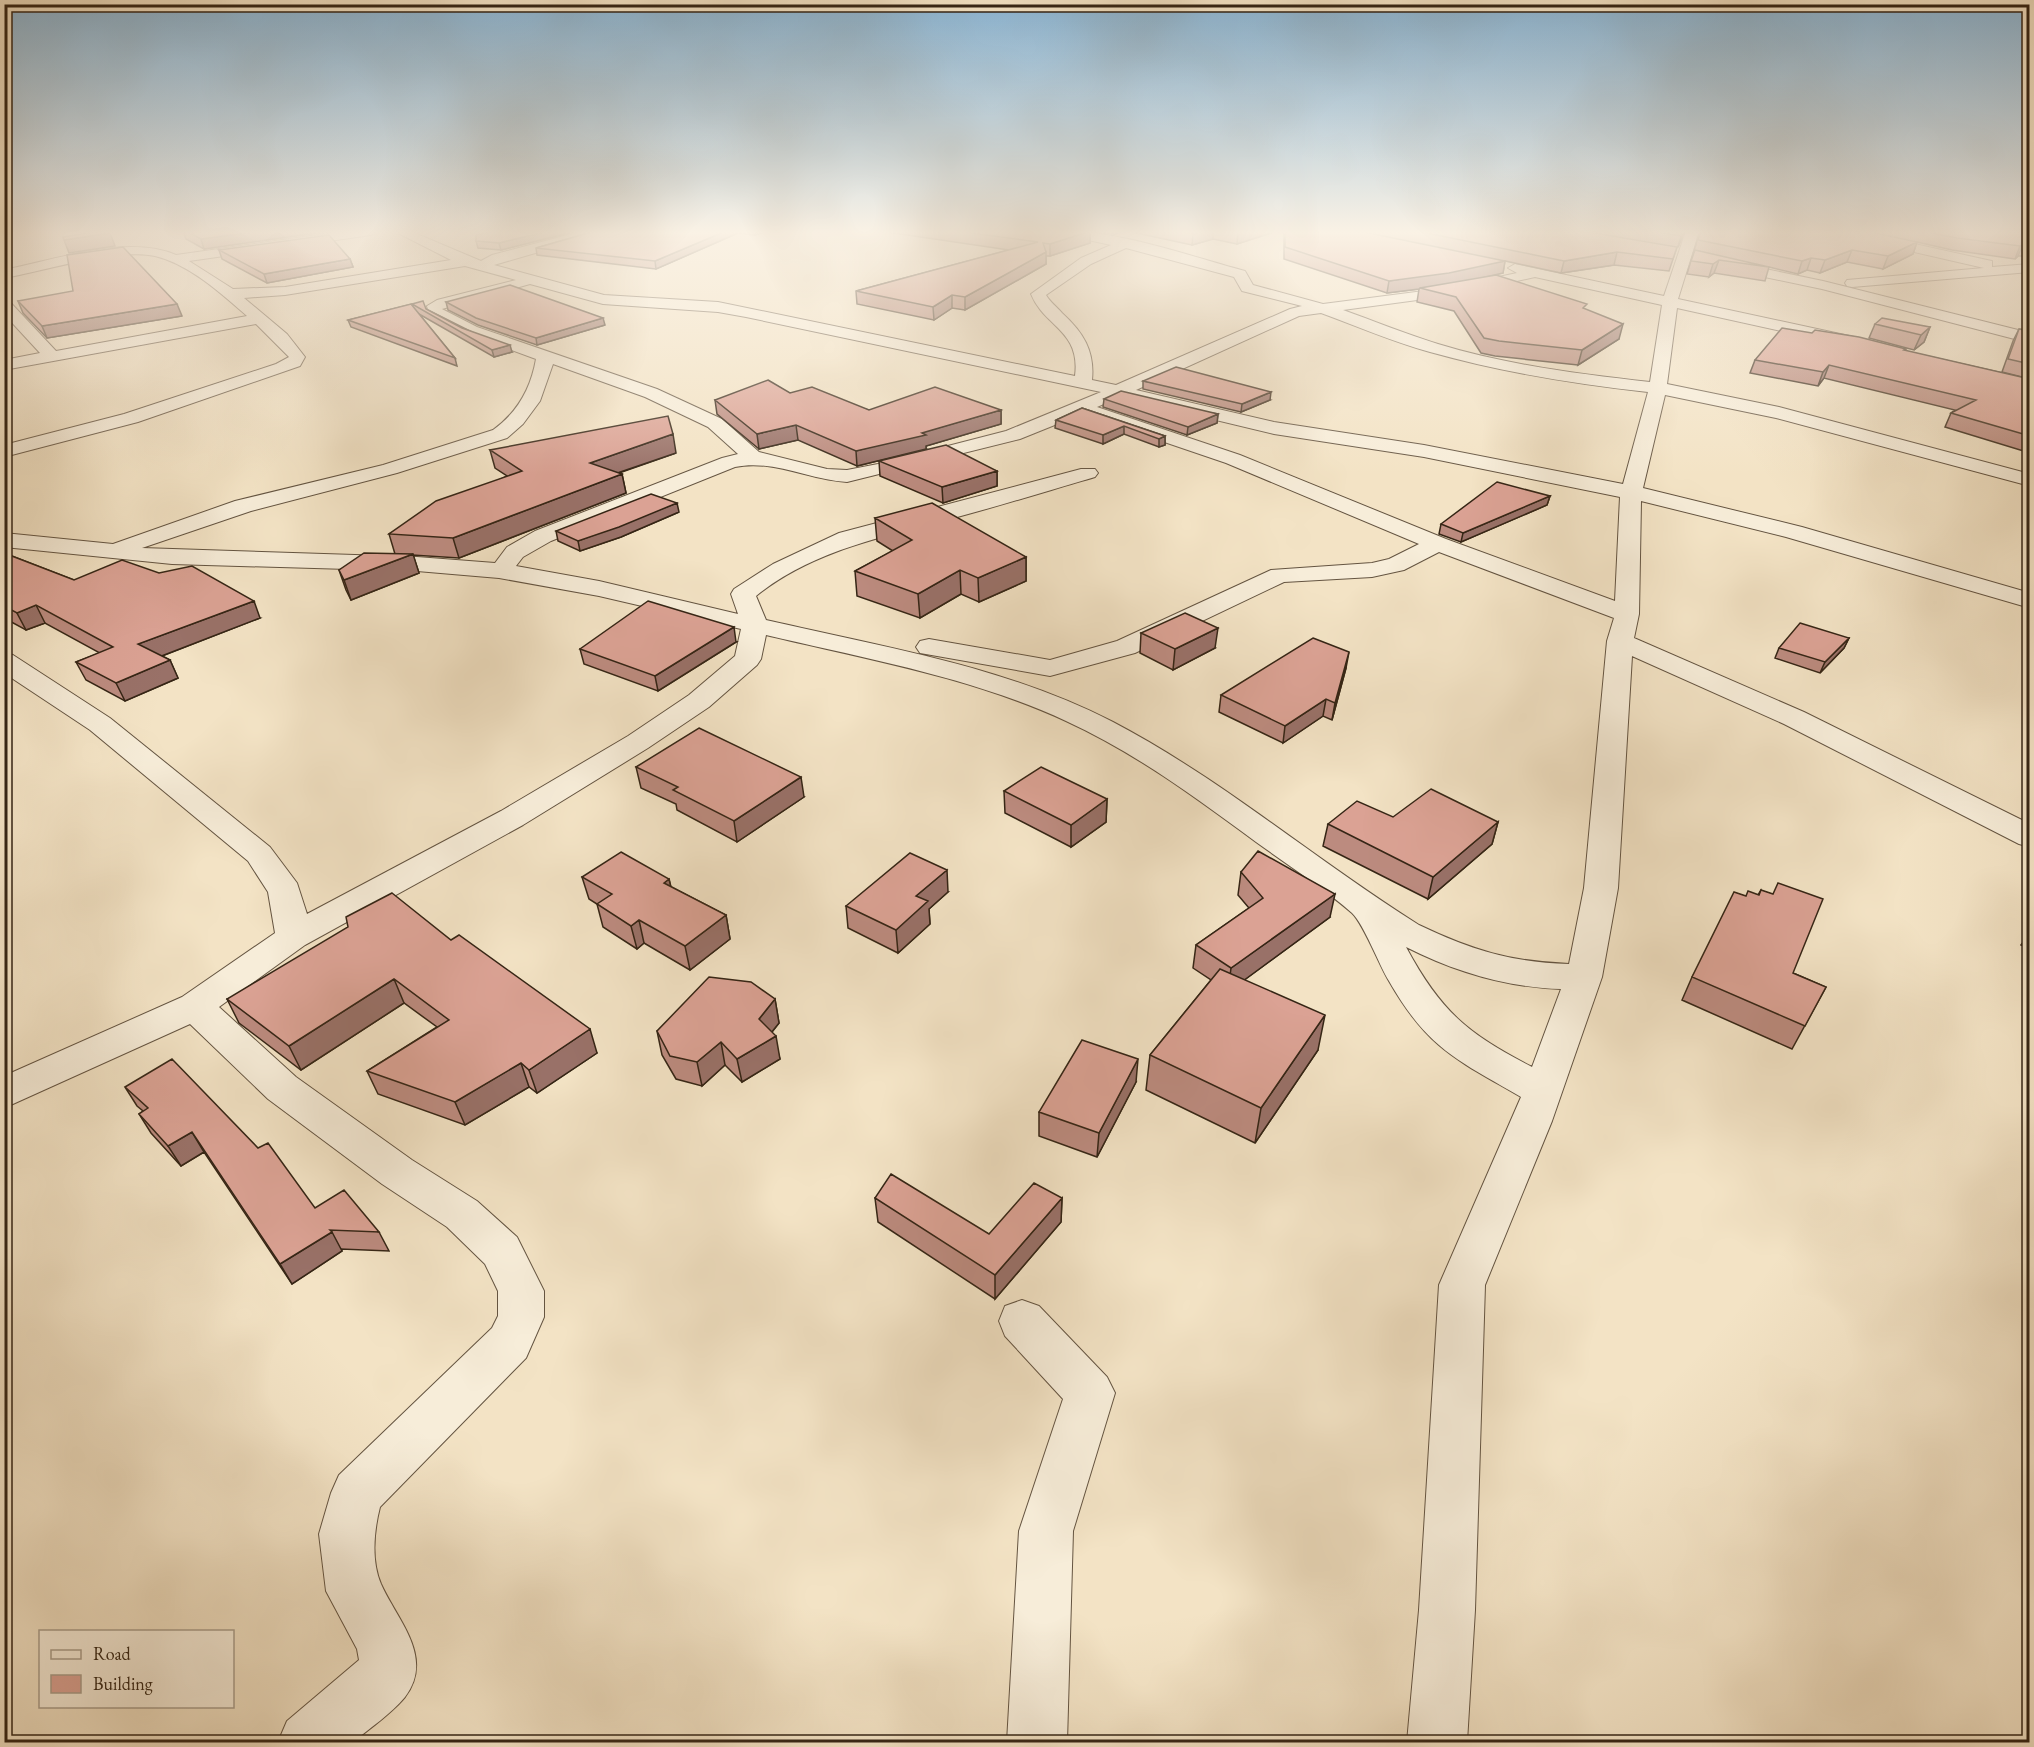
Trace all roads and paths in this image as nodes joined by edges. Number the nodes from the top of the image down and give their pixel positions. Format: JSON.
{"nodes":[{"id":1,"x":12,"y":313,"type":"edge"},
{"id":2,"x":251,"y":313,"type":"edge"},
{"id":3,"x":437,"y":313,"type":"edge"},
{"id":4,"x":749,"y":313,"type":"edge"},
{"id":5,"x":1052,"y":313,"type":"edge"},
{"id":6,"x":1294,"y":313,"type":"edge"},
{"id":7,"x":1332,"y":313,"type":"edge"},
{"id":8,"x":1668,"y":313,"type":"edge"},
{"id":9,"x":1721,"y":313,"type":"edge"},
{"id":10,"x":1931,"y":313,"type":"edge"},
{"id":11,"x":258,"y":319,"type":"junction"},
{"id":12,"x":2030,"y":338,"type":"edge"},
{"id":13,"x":1868,"y":346,"type":"edge"},
{"id":14,"x":51,"y":355,"type":"junction"},
{"id":15,"x":545,"y":358,"type":"junction"},
{"id":16,"x":4,"y":365,"type":"edge"},
{"id":17,"x":1083,"y":382,"type":"junction"},
{"id":18,"x":1658,"y":388,"type":"junction"},
{"id":19,"x":1120,"y":391,"type":"junction"},
{"id":20,"x":1081,"y":408,"type":"junction"},
{"id":21,"x":4,"y":451,"type":"edge"},
{"id":22,"x":753,"y":457,"type":"junction"},
{"id":23,"x":1088,"y":473,"type":"dead end"},
{"id":24,"x":2030,"y":480,"type":"edge"},
{"id":25,"x":1631,"y":494,"type":"junction"},
{"id":26,"x":4,"y":540,"type":"edge"},
{"id":27,"x":1438,"y":544,"type":"junction"},
{"id":28,"x":116,"y":549,"type":"junction"},
{"id":29,"x":501,"y":571,"type":"junction"},
{"id":30,"x":2030,"y":601,"type":"edge"},
{"id":31,"x":755,"y":625,"type":"junction"},
{"id":32,"x":1624,"y":627,"type":"junction"},
{"id":33,"x":842,"y":645,"type":"junction"},
{"id":34,"x":748,"y":659,"type":"junction"},
{"id":35,"x":4,"y":661,"type":"edge"},
{"id":36,"x":2030,"y":837,"type":"edge"},
{"id":37,"x":1369,"y":912,"type":"junction"},
{"id":38,"x":294,"y":936,"type":"junction"},
{"id":39,"x":1584,"y":977,"type":"junction"},
{"id":40,"x":195,"y":1006,"type":"junction"},
{"id":41,"x":1542,"y":1091,"type":"junction"},
{"id":42,"x":4,"y":1093,"type":"edge"},
{"id":43,"x":1022,"y":1322,"type":"dead end"},
{"id":44,"x":308,"y":1743,"type":"edge"},
{"id":45,"x":1037,"y":1743,"type":"edge"},
{"id":46,"x":1437,"y":1743,"type":"edge"}],
"edges":[{"from":1,"to":14,"type":"street"},
{"from":2,"to":11,"type":"street"},
{"from":3,"to":15,"type":"street"},
{"from":4,"to":17,"type":"street"},
{"from":5,"to":17,"type":"street"},
{"from":6,"to":19,"type":"street"},
{"from":7,"to":18,"type":"street"},
{"from":8,"to":18,"type":"street"},
{"from":9,"to":13,"type":"street"},
{"from":10,"to":12,"type":"street"},
{"from":11,"to":14,"type":"street"},
{"from":11,"to":21,"type":"street"},
{"from":14,"to":16,"type":"street"},
{"from":15,"to":22,"type":"street"},
{"from":15,"to":28,"type":"street"},
{"from":17,"to":19,"type":"street"},
{"from":18,"to":24,"type":"street"},
{"from":18,"to":25,"type":"street"},
{"from":19,"to":20,"type":"street"},
{"from":19,"to":25,"type":"street"},
{"from":20,"to":22,"type":"street"},
{"from":20,"to":27,"type":"street"},
{"from":22,"to":29,"type":"street"},
{"from":23,"to":31,"type":"street"},
{"from":25,"to":30,"type":"street"},
{"from":25,"to":32,"type":"street"},
{"from":26,"to":28,"type":"street"},
{"from":27,"to":32,"type":"street"},
{"from":27,"to":33,"type":"street"},
{"from":28,"to":29,"type":"street"},
{"from":29,"to":31,"type":"street"},
{"from":31,"to":33,"type":"street"},
{"from":31,"to":34,"type":"street"},
{"from":32,"to":36,"type":"street"},
{"from":32,"to":39,"type":"street"},
{"from":33,"to":34,"type":"street"},
{"from":33,"to":37,"type":"street"},
{"from":34,"to":38,"type":"street"},
{"from":35,"to":38,"type":"street"},
{"from":37,"to":39,"type":"street"},
{"from":37,"to":41,"type":"street"},
{"from":38,"to":40,"type":"street"},
{"from":39,"to":41,"type":"street"},
{"from":40,"to":42,"type":"street"},
{"from":40,"to":44,"type":"street"},
{"from":41,"to":46,"type":"street"},
{"from":43,"to":45,"type":"street"}]}
